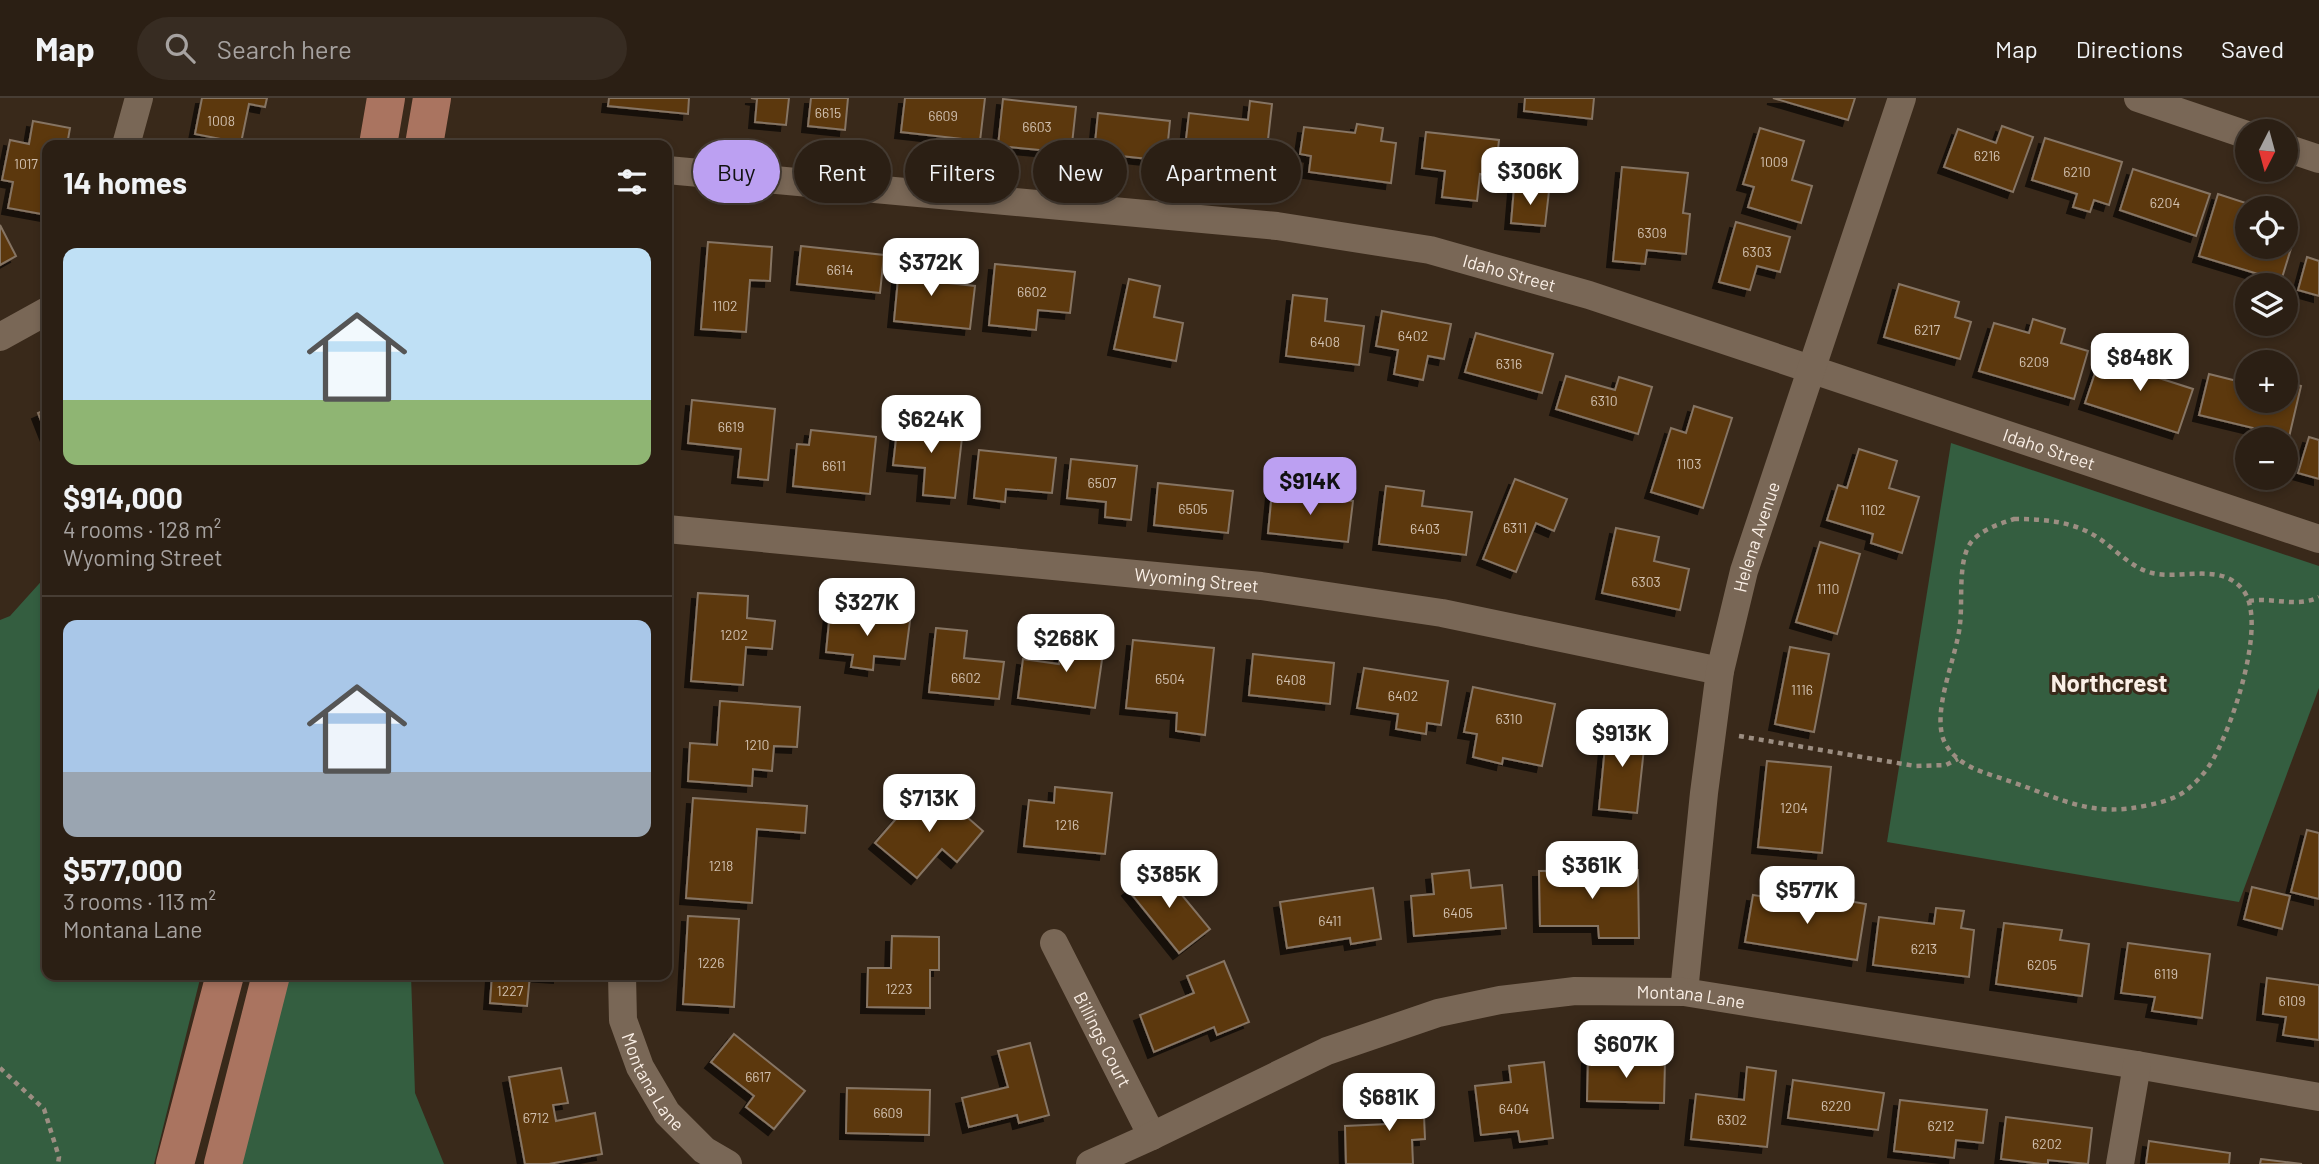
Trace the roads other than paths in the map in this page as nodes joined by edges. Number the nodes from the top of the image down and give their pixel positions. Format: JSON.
{"nodes":[{"id":1,"x":139,"y":98,"type":"edge"},
{"id":2,"x":386,"y":98,"type":"edge"},
{"id":3,"x":432,"y":98,"type":"edge"},
{"id":4,"x":1902,"y":98,"type":"edge"},
{"id":5,"x":2138,"y":98,"type":"edge"},
{"id":6,"x":2235,"y":131,"type":"edge"},
{"id":7,"x":127,"y":140,"type":"edge"},
{"id":8,"x":379,"y":140,"type":"edge"},
{"id":9,"x":430,"y":140,"type":"edge"},
{"id":10,"x":2298,"y":152,"type":"edge"},
{"id":11,"x":2319,"y":159,"type":"edge"},
{"id":12,"x":672,"y":170,"type":"edge"},
{"id":13,"x":42,"y":314,"type":"edge"},
{"id":14,"x":0,"y":337,"type":"edge"},
{"id":15,"x":1811,"y":371,"type":"junction"},
{"id":16,"x":672,"y":529,"type":"edge"},
{"id":17,"x":2319,"y":539,"type":"edge"},
{"id":18,"x":1720,"y":671,"type":"junction"},
{"id":19,"x":1054,"y":943,"type":"dead end"},
{"id":20,"x":224,"y":980,"type":"edge"},
{"id":21,"x":270,"y":980,"type":"edge"},
{"id":22,"x":622,"y":980,"type":"edge"},
{"id":23,"x":1684,"y":992,"type":"junction"},
{"id":24,"x":2137,"y":1065,"type":"junction"},
{"id":25,"x":2319,"y":1097,"type":"edge"},
{"id":26,"x":1152,"y":1136,"type":"junction"},
{"id":27,"x":175,"y":1164,"type":"edge"},
{"id":28,"x":223,"y":1164,"type":"edge"},
{"id":29,"x":729,"y":1164,"type":"edge"},
{"id":30,"x":1090,"y":1164,"type":"edge"},
{"id":31,"x":2120,"y":1164,"type":"edge"}],
"edges":[{"from":1,"to":7,"type":"street"},
{"from":2,"to":8,"type":"main road"},
{"from":3,"to":9,"type":"main road"},
{"from":4,"to":15,"type":"street","name":"Helena Avenue"},
{"from":5,"to":6,"type":"street"},
{"from":10,"to":11,"type":"street"},
{"from":12,"to":15,"type":"street","name":"Idaho Street"},
{"from":13,"to":14,"type":"street"},
{"from":15,"to":17,"type":"street","name":"Idaho Street"},
{"from":15,"to":18,"type":"street","name":"Helena Avenue"},
{"from":16,"to":18,"type":"street","name":"Wyoming Street"},
{"from":18,"to":23,"type":"street","name":"Helena Avenue"},
{"from":19,"to":26,"type":"street","name":"Billings Court"},
{"from":20,"to":27,"type":"main road"},
{"from":21,"to":28,"type":"main road"},
{"from":22,"to":29,"type":"street","name":"Montana Lane"},
{"from":23,"to":24,"type":"street","name":"Montana Lane"},
{"from":23,"to":26,"type":"street","name":"Montana Lane"},
{"from":24,"to":25,"type":"street","name":"Montana Lane"},
{"from":24,"to":31,"type":"street"},
{"from":26,"to":30,"type":"street","name":"Montana Lane"}]}
